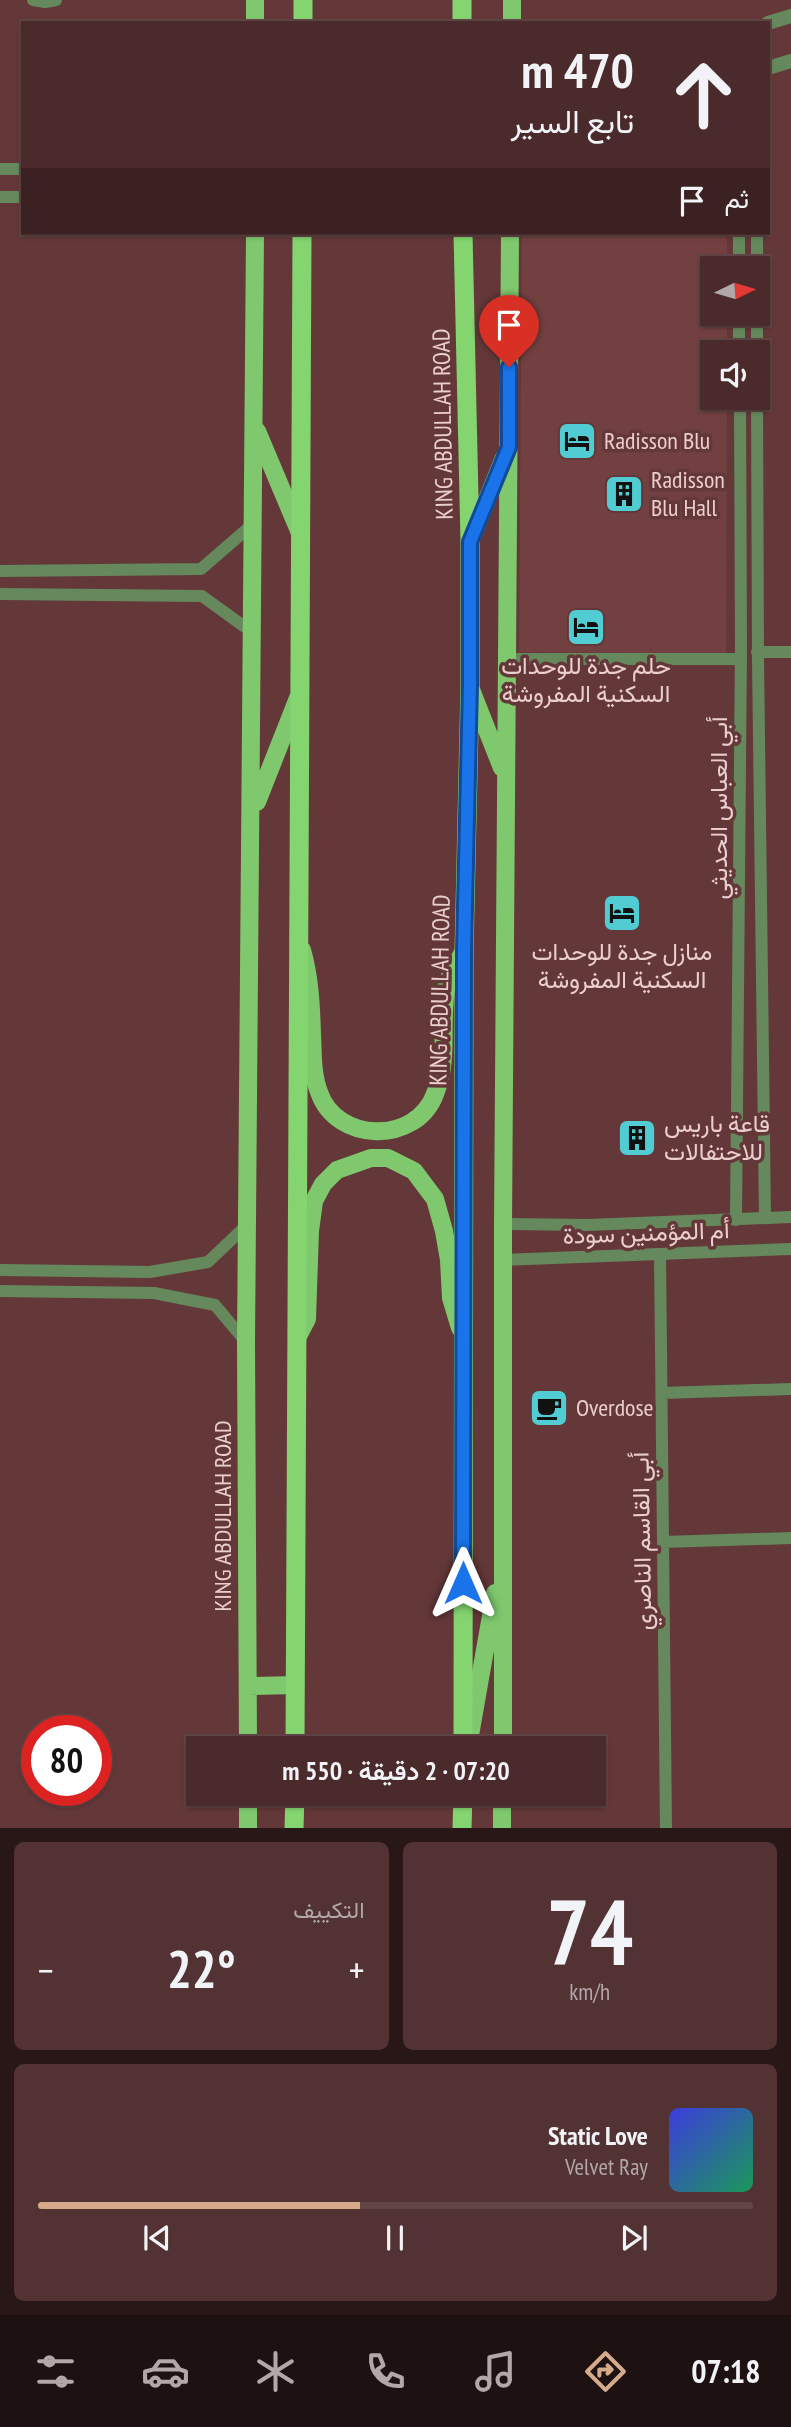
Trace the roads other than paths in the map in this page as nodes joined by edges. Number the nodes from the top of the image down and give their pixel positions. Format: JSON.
{"nodes":[{"id":1,"x":33,"y":0,"type":"edge"},
{"id":2,"x":56,"y":0,"type":"edge"},
{"id":3,"x":255,"y":0,"type":"edge"},
{"id":4,"x":303,"y":0,"type":"edge"},
{"id":5,"x":310,"y":0,"type":"edge"},
{"id":6,"x":454,"y":0,"type":"edge"},
{"id":7,"x":462,"y":0,"type":"edge"},
{"id":8,"x":512,"y":0,"type":"edge"},
{"id":9,"x":791,"y":16,"type":"edge"},
{"id":10,"x":255,"y":21,"type":"edge"},
{"id":11,"x":305,"y":21,"type":"edge"},
{"id":12,"x":305,"y":21,"type":"edge"},
{"id":13,"x":456,"y":21,"type":"edge"},
{"id":14,"x":462,"y":21,"type":"edge"},
{"id":15,"x":512,"y":21,"type":"edge"},
{"id":16,"x":770,"y":22,"type":"edge"},
{"id":17,"x":791,"y":61,"type":"edge"},
{"id":18,"x":770,"y":67,"type":"edge"},
{"id":19,"x":0,"y":169,"type":"edge"},
{"id":20,"x":21,"y":169,"type":"edge"},
{"id":21,"x":0,"y":197,"type":"edge"},
{"id":22,"x":21,"y":197,"type":"edge"},
{"id":23,"x":255,"y":235,"type":"edge"},
{"id":24,"x":302,"y":235,"type":"edge"},
{"id":25,"x":463,"y":235,"type":"edge"},
{"id":26,"x":510,"y":235,"type":"edge"},
{"id":27,"x":739,"y":235,"type":"edge"},
{"id":28,"x":757,"y":235,"type":"edge"},
{"id":29,"x":739,"y":256,"type":"edge"},
{"id":30,"x":757,"y":256,"type":"edge"},
{"id":31,"x":740,"y":410,"type":"edge"},
{"id":32,"x":757,"y":410,"type":"edge"},
{"id":33,"x":254,"y":424,"type":"junction"},
{"id":34,"x":509,"y":447,"type":"junction"},
{"id":35,"x":254,"y":523,"type":"junction"},
{"id":36,"x":300,"y":534,"type":"junction"},
{"id":37,"x":470,"y":542,"type":"junction"},
{"id":38,"x":0,"y":571,"type":"edge"},
{"id":39,"x":0,"y":594,"type":"edge"},
{"id":40,"x":253,"y":633,"type":"junction"},
{"id":41,"x":757,"y":652,"type":"junction"},
{"id":42,"x":791,"y":652,"type":"edge"},
{"id":43,"x":507,"y":659,"type":"junction"},
{"id":44,"x":741,"y":659,"type":"junction"},
{"id":45,"x":470,"y":685,"type":"junction"},
{"id":46,"x":300,"y":695,"type":"junction"},
{"id":47,"x":506,"y":778,"type":"junction"},
{"id":48,"x":252,"y":813,"type":"junction"},
{"id":49,"x":299,"y":937,"type":"junction"},
{"id":50,"x":464,"y":951,"type":"junction"},
{"id":51,"x":791,"y":1217,"type":"edge"},
{"id":52,"x":765,"y":1218,"type":"junction"},
{"id":53,"x":736,"y":1220,"type":"junction"},
{"id":54,"x":248,"y":1224,"type":"junction"},
{"id":55,"x":503,"y":1224,"type":"junction"},
{"id":56,"x":791,"y":1249,"type":"edge"},
{"id":57,"x":660,"y":1254,"type":"junction"},
{"id":58,"x":503,"y":1260,"type":"junction"},
{"id":59,"x":0,"y":1270,"type":"edge"},
{"id":60,"x":0,"y":1291,"type":"edge"},
{"id":61,"x":462,"y":1334,"type":"junction"},
{"id":62,"x":296,"y":1338,"type":"junction"},
{"id":63,"x":246,"y":1342,"type":"junction"},
{"id":64,"x":791,"y":1390,"type":"edge"},
{"id":65,"x":662,"y":1393,"type":"junction"},
{"id":66,"x":791,"y":1538,"type":"edge"},
{"id":67,"x":664,"y":1542,"type":"junction"},
{"id":68,"x":503,"y":1549,"type":"junction"},
{"id":69,"x":295,"y":1685,"type":"junction"},
{"id":70,"x":249,"y":1686,"type":"junction"},
{"id":71,"x":248,"y":1736,"type":"edge"},
{"id":72,"x":295,"y":1736,"type":"edge"},
{"id":73,"x":465,"y":1736,"type":"edge"},
{"id":74,"x":467,"y":1736,"type":"edge"},
{"id":75,"x":503,"y":1736,"type":"edge"},
{"id":76,"x":248,"y":1806,"type":"edge"},
{"id":77,"x":295,"y":1806,"type":"edge"},
{"id":78,"x":463,"y":1806,"type":"edge"},
{"id":79,"x":502,"y":1806,"type":"edge"},
{"id":80,"x":248,"y":1828,"type":"edge"},
{"id":81,"x":294,"y":1828,"type":"edge"},
{"id":82,"x":462,"y":1828,"type":"edge"},
{"id":83,"x":502,"y":1828,"type":"edge"},
{"id":84,"x":666,"y":1828,"type":"edge"}],
"edges":[{"from":1,"to":2,"type":"street"},
{"from":3,"to":10,"type":"main road"},
{"from":4,"to":11,"type":"highway"},
{"from":5,"to":12,"type":"main road"},
{"from":6,"to":13,"type":"main road"},
{"from":7,"to":14,"type":"highway"},
{"from":8,"to":15,"type":"main road"},
{"from":9,"to":16,"type":"street"},
{"from":17,"to":18,"type":"street"},
{"from":19,"to":20,"type":"street"},
{"from":21,"to":22,"type":"street"},
{"from":23,"to":33,"type":"main road","name":"KING ABDULLAH ROAD"},
{"from":24,"to":36,"type":"highway"},
{"from":25,"to":37,"type":"highway","name":"KING ABDULLAH ROAD"},
{"from":26,"to":34,"type":"main road"},
{"from":27,"to":29,"type":"street"},
{"from":28,"to":30,"type":"street"},
{"from":31,"to":44,"type":"street","name":"أبي العباس الحديثي"},
{"from":32,"to":41,"type":"street","name":"أبي العباس الحديثي"},
{"from":33,"to":35,"type":"main road","name":"KING ABDULLAH ROAD"},
{"from":33,"to":36,"type":"main road"},
{"from":34,"to":37,"type":"main road"},
{"from":34,"to":43,"type":"main road"},
{"from":35,"to":38,"type":"street"},
{"from":35,"to":40,"type":"main road","name":"KING ABDULLAH ROAD"},
{"from":36,"to":46,"type":"highway"},
{"from":37,"to":45,"type":"highway","name":"KING ABDULLAH ROAD"},
{"from":39,"to":40,"type":"street"},
{"from":40,"to":48,"type":"main road","name":"KING ABDULLAH ROAD"},
{"from":41,"to":42,"type":"street"},
{"from":41,"to":52,"type":"street","name":"أبي العباس الحديثي"},
{"from":43,"to":44,"type":"street"},
{"from":43,"to":47,"type":"main road"},
{"from":44,"to":53,"type":"street","name":"أبي العباس الحديثي"},
{"from":45,"to":47,"type":"main road"},
{"from":45,"to":50,"type":"highway","name":"KING ABDULLAH ROAD"},
{"from":46,"to":48,"type":"main road"},
{"from":46,"to":49,"type":"highway"},
{"from":47,"to":55,"type":"main road"},
{"from":48,"to":54,"type":"main road","name":"KING ABDULLAH ROAD"},
{"from":49,"to":50,"type":"main road"},
{"from":49,"to":62,"type":"highway"},
{"from":50,"to":61,"type":"highway","name":"KING ABDULLAH ROAD"},
{"from":51,"to":52,"type":"street","name":"أم المؤمنين سودة"},
{"from":52,"to":53,"type":"street","name":"أم المؤمنين سودة"},
{"from":53,"to":55,"type":"street","name":"أم المؤمنين سودة"},
{"from":54,"to":59,"type":"street"},
{"from":54,"to":63,"type":"main road","name":"KING ABDULLAH ROAD"},
{"from":55,"to":58,"type":"main road"},
{"from":56,"to":57,"type":"street","name":"أم المؤمنين سودة"},
{"from":57,"to":58,"type":"street","name":"أم المؤمنين سودة"},
{"from":57,"to":65,"type":"street","name":"أبي القاسم الناصري"},
{"from":58,"to":68,"type":"main road"},
{"from":60,"to":63,"type":"street"},
{"from":61,"to":62,"type":"main road"},
{"from":61,"to":73,"type":"highway","name":"KING ABDULLAH ROAD"},
{"from":62,"to":69,"type":"highway"},
{"from":63,"to":70,"type":"main road","name":"KING ABDULLAH ROAD"},
{"from":64,"to":65,"type":"street"},
{"from":65,"to":67,"type":"street","name":"أبي القاسم الناصري"},
{"from":66,"to":67,"type":"street"},
{"from":67,"to":84,"type":"street","name":"أبي القاسم الناصري"},
{"from":68,"to":74,"type":"main road"},
{"from":68,"to":75,"type":"main road"},
{"from":69,"to":70,"type":"main road"},
{"from":69,"to":72,"type":"highway"},
{"from":70,"to":71,"type":"main road","name":"KING ABDULLAH ROAD"},
{"from":76,"to":80,"type":"main road"},
{"from":77,"to":81,"type":"highway"},
{"from":78,"to":82,"type":"highway"},
{"from":79,"to":83,"type":"main road"}]}
